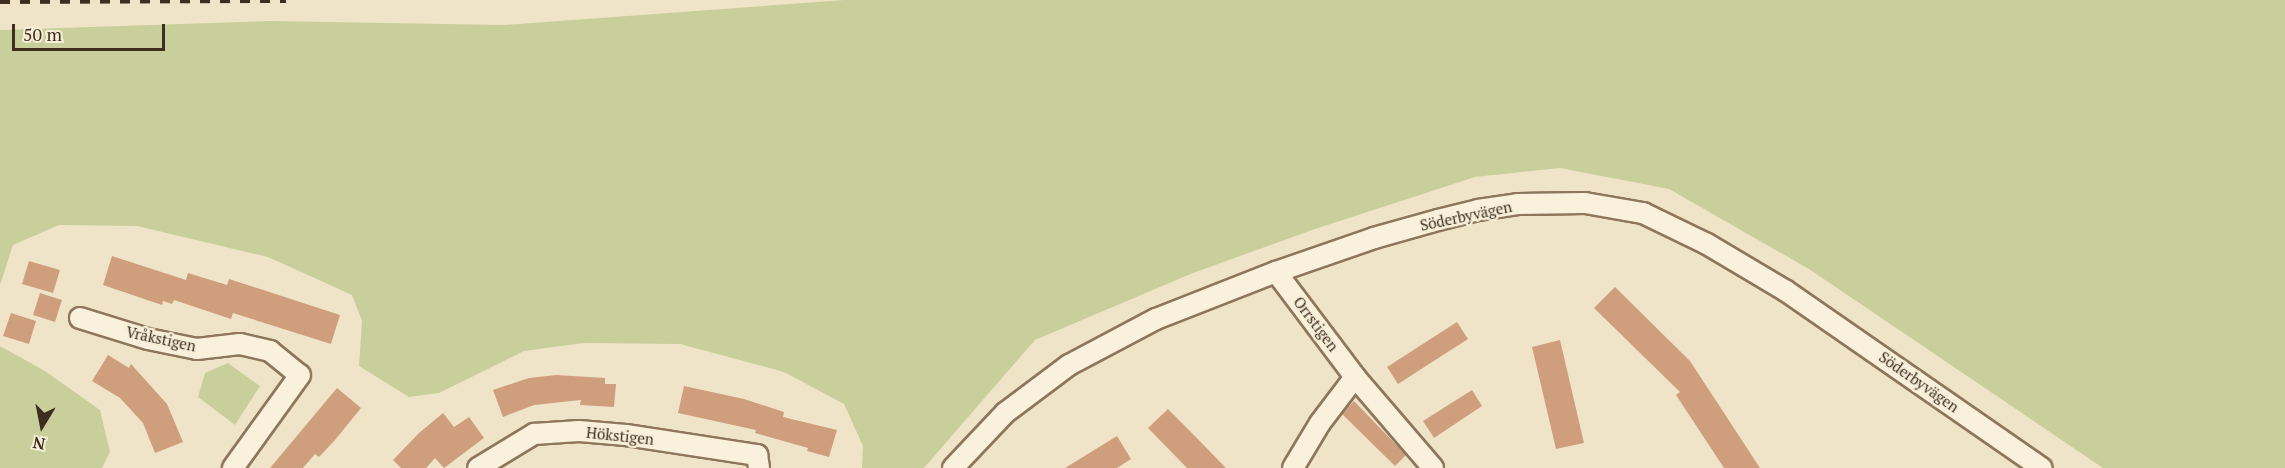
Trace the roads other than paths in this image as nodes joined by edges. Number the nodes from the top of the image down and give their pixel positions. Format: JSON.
{"nodes":[{"id":1,"x":1276,"y":272,"type":"junction"},
{"id":2,"x":80,"y":318,"type":"dead end"},
{"id":3,"x":1355,"y":377,"type":"junction"},
{"id":4,"x":233,"y":468,"type":"edge"},
{"id":5,"x":478,"y":468,"type":"edge"},
{"id":6,"x":759,"y":468,"type":"edge"},
{"id":7,"x":953,"y":468,"type":"edge"},
{"id":8,"x":1293,"y":468,"type":"edge"},
{"id":9,"x":1433,"y":468,"type":"edge"},
{"id":10,"x":2042,"y":468,"type":"edge"}],
"edges":[{"from":1,"to":3,"type":"street","name":"Orrstigen"},
{"from":1,"to":7,"type":"street","name":"Söderbyvägen"},
{"from":1,"to":10,"type":"street","name":"Söderbyvägen"},
{"from":2,"to":4,"type":"street","name":"Vråkstigen"},
{"from":3,"to":8,"type":"street"},
{"from":3,"to":9,"type":"street","name":"Orrstigen"},
{"from":5,"to":6,"type":"street","name":"Hökstigen"}]}
